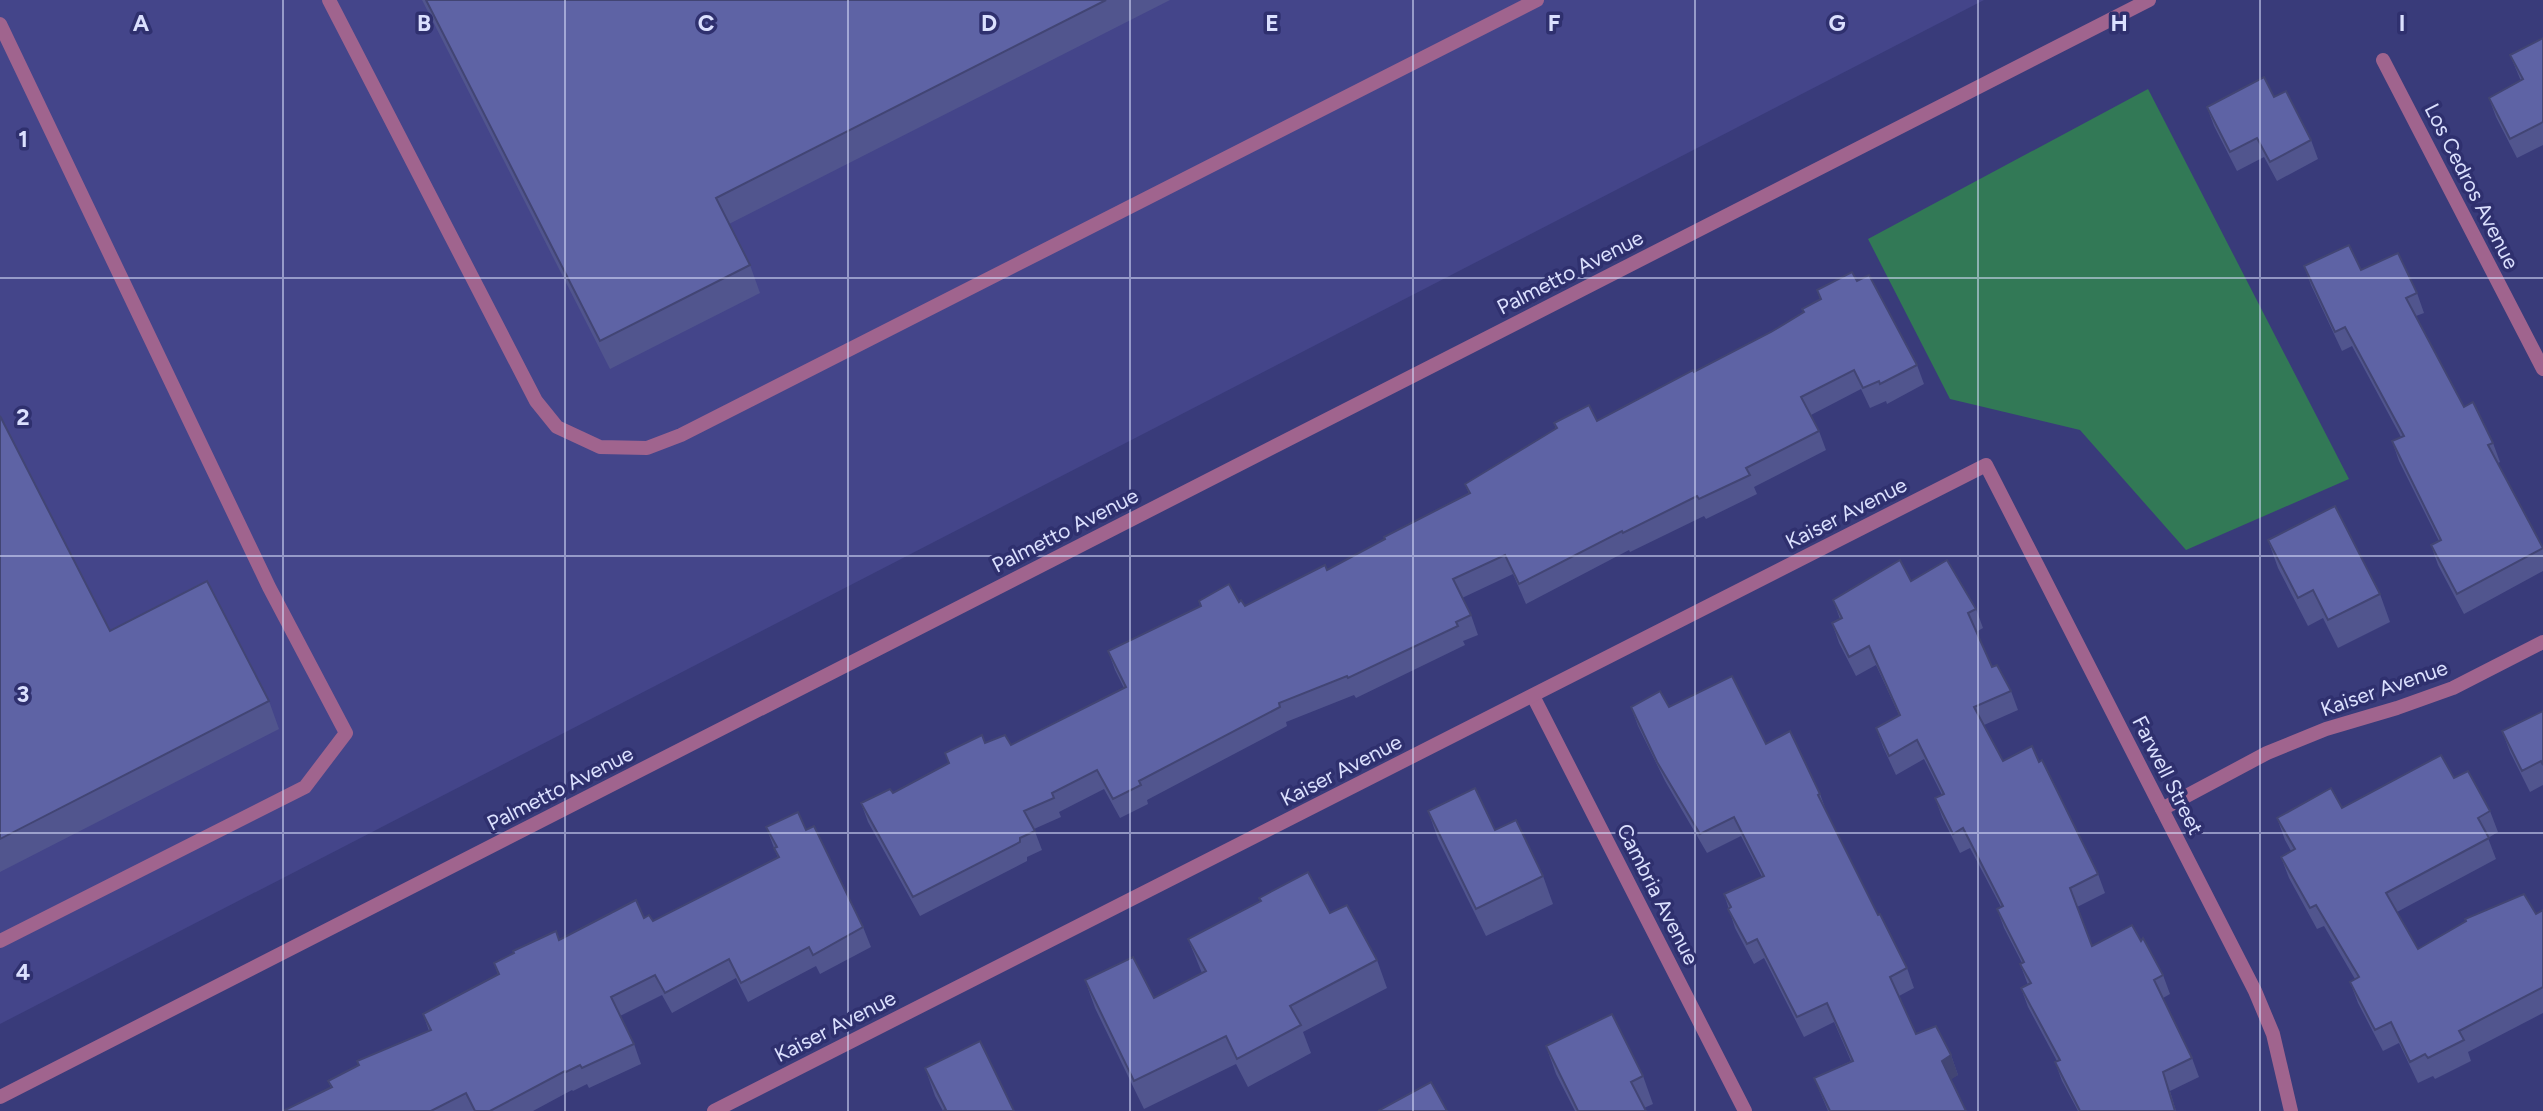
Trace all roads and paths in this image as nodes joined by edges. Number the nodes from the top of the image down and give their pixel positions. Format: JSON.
{"nodes":[{"id":1,"x":329,"y":0,"type":"edge"},
{"id":2,"x":1537,"y":0,"type":"edge"},
{"id":3,"x":2149,"y":0,"type":"edge"},
{"id":4,"x":0,"y":24,"type":"edge"},
{"id":5,"x":2383,"y":60,"type":"dead end"},
{"id":6,"x":2543,"y":369,"type":"edge"},
{"id":7,"x":1986,"y":465,"type":"joint"},
{"id":8,"x":2543,"y":642,"type":"edge"},
{"id":9,"x":1533,"y":696,"type":"junction"},
{"id":10,"x":2162,"y":809,"type":"junction"},
{"id":11,"x":0,"y":941,"type":"edge"},
{"id":12,"x":0,"y":1097,"type":"edge"},
{"id":13,"x":714,"y":1111,"type":"edge"},
{"id":14,"x":1745,"y":1111,"type":"edge"},
{"id":15,"x":2291,"y":1111,"type":"edge"}],
"edges":[{"from":1,"to":2,"type":"street"},
{"from":3,"to":12,"type":"street","name":"Palmetto Avenue"},
{"from":4,"to":11,"type":"street"},
{"from":5,"to":6,"type":"street","name":"Los Cedros Avenue"},
{"from":7,"to":9,"type":"street","name":"Kaiser Avenue"},
{"from":7,"to":10,"type":"street","name":"Farwell Street"},
{"from":8,"to":10,"type":"street","name":"Kaiser Avenue"},
{"from":9,"to":13,"type":"street","name":"Kaiser Avenue"},
{"from":9,"to":14,"type":"street","name":"Cambria Avenue"},
{"from":10,"to":15,"type":"street","name":"Farwell Street"}]}
